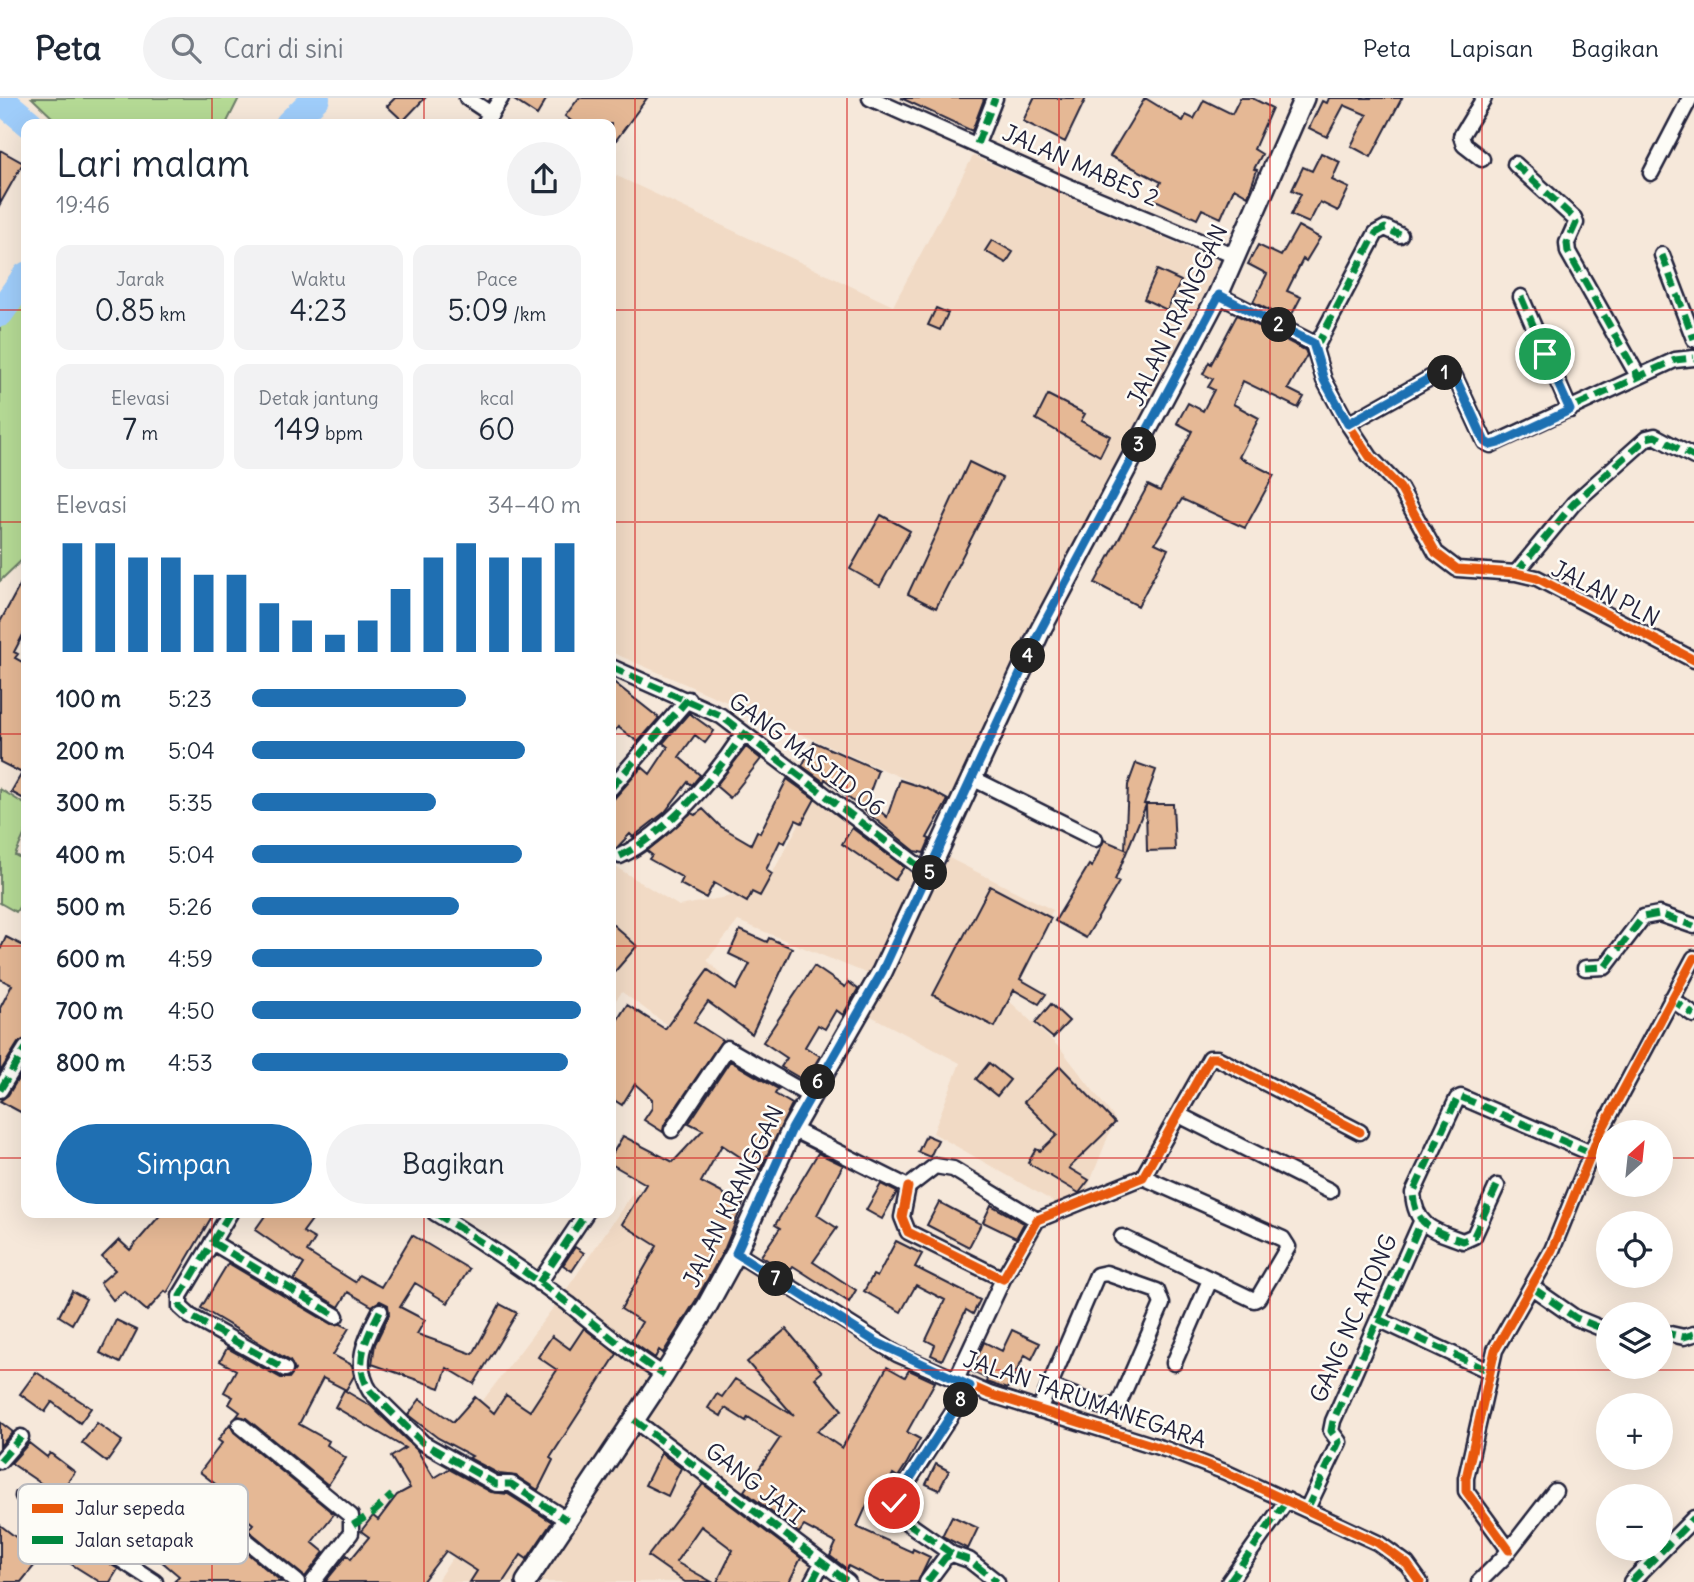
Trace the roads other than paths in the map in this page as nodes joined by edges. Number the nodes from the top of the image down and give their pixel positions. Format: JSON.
{"nodes":[{"id":1,"x":467,"y":98,"type":"edge"},
{"id":2,"x":501,"y":98,"type":"edge"},
{"id":3,"x":870,"y":98,"type":"edge"},
{"id":4,"x":995,"y":98,"type":"edge"},
{"id":5,"x":1304,"y":98,"type":"edge"},
{"id":6,"x":1484,"y":98,"type":"edge"},
{"id":7,"x":1690,"y":98,"type":"edge"},
{"id":8,"x":487,"y":119,"type":"edge"},
{"id":9,"x":977,"y":145,"type":"junction"},
{"id":10,"x":1482,"y":159,"type":"dead end"},
{"id":11,"x":1515,"y":164,"type":"dead end"},
{"id":12,"x":1651,"y":173,"type":"dead end"},
{"id":13,"x":1400,"y":235,"type":"dead end"},
{"id":14,"x":1662,"y":255,"type":"dead end"},
{"id":15,"x":1235,"y":256,"type":"junction"},
{"id":16,"x":1219,"y":295,"type":"junction"},
{"id":17,"x":1521,"y":298,"type":"dead end"},
{"id":18,"x":1694,"y":339,"type":"edge"},
{"id":19,"x":1316,"y":347,"type":"junction"},
{"id":20,"x":1694,"y":358,"type":"edge"},
{"id":21,"x":1638,"y":376,"type":"junction"},
{"id":22,"x":1570,"y":410,"type":"junction"},
{"id":23,"x":1348,"y":424,"type":"junction"},
{"id":24,"x":1694,"y":457,"type":"edge"},
{"id":25,"x":1516,"y":573,"type":"junction"},
{"id":26,"x":1694,"y":660,"type":"edge"},
{"id":27,"x":616,"y":669,"type":"edge"},
{"id":28,"x":688,"y":699,"type":"junction"},
{"id":29,"x":743,"y":734,"type":"junction"},
{"id":30,"x":972,"y":778,"type":"junction"},
{"id":31,"x":616,"y":782,"type":"edge"},
{"id":32,"x":1095,"y":839,"type":"dead end"},
{"id":33,"x":620,"y":856,"type":"dead end"},
{"id":34,"x":930,"y":874,"type":"junction"},
{"id":35,"x":1694,"y":926,"type":"edge"},
{"id":36,"x":1694,"y":958,"type":"edge"},
{"id":37,"x":1585,"y":968,"type":"dead end"},
{"id":38,"x":1671,"y":999,"type":"junction"},
{"id":39,"x":1694,"y":1015,"type":"edge"},
{"id":40,"x":21,"y":1056,"type":"edge"},
{"id":41,"x":0,"y":1090,"type":"edge"},
{"id":42,"x":810,"y":1096,"type":"junction"},
{"id":43,"x":1179,"y":1115,"type":"junction"},
{"id":44,"x":792,"y":1129,"type":"junction"},
{"id":45,"x":672,"y":1130,"type":"dead end"},
{"id":46,"x":1360,"y":1132,"type":"dead end"},
{"id":47,"x":1591,"y":1153,"type":"junction"},
{"id":48,"x":1143,"y":1177,"type":"junction"},
{"id":49,"x":1497,"y":1186,"type":"dead end"},
{"id":50,"x":908,"y":1187,"type":"junction"},
{"id":51,"x":1330,"y":1191,"type":"dead end"},
{"id":52,"x":220,"y":1218,"type":"edge"},
{"id":53,"x":442,"y":1218,"type":"edge"},
{"id":54,"x":583,"y":1218,"type":"edge"},
{"id":55,"x":1037,"y":1220,"type":"junction"},
{"id":56,"x":1421,"y":1222,"type":"junction"},
{"id":57,"x":1122,"y":1237,"type":"dead end"},
{"id":58,"x":212,"y":1242,"type":"junction"},
{"id":59,"x":736,"y":1253,"type":"junction"},
{"id":60,"x":1003,"y":1279,"type":"junction"},
{"id":61,"x":1210,"y":1280,"type":"junction"},
{"id":62,"x":539,"y":1283,"type":"junction"},
{"id":63,"x":1533,"y":1288,"type":"junction"},
{"id":64,"x":380,"y":1311,"type":"dead end"},
{"id":65,"x":336,"y":1316,"type":"dead end"},
{"id":66,"x":1378,"y":1319,"type":"junction"},
{"id":67,"x":1596,"y":1326,"type":"edge"},
{"id":68,"x":1694,"y":1334,"type":"edge"},
{"id":69,"x":1673,"y":1335,"type":"edge"},
{"id":70,"x":1174,"y":1363,"type":"dead end"},
{"id":71,"x":285,"y":1369,"type":"dead end"},
{"id":72,"x":1489,"y":1371,"type":"junction"},
{"id":73,"x":664,"y":1375,"type":"junction"},
{"id":74,"x":963,"y":1383,"type":"junction"},
{"id":75,"x":1050,"y":1386,"type":"junction"},
{"id":76,"x":1039,"y":1410,"type":"junction"},
{"id":77,"x":634,"y":1420,"type":"junction"},
{"id":78,"x":240,"y":1425,"type":"dead end"},
{"id":79,"x":22,"y":1437,"type":"dead end"},
{"id":80,"x":0,"y":1461,"type":"edge"},
{"id":81,"x":1555,"y":1491,"type":"dead end"},
{"id":82,"x":1287,"y":1500,"type":"junction"},
{"id":83,"x":1307,"y":1509,"type":"junction"},
{"id":84,"x":1694,"y":1518,"type":"edge"},
{"id":85,"x":567,"y":1520,"type":"junction"},
{"id":86,"x":248,"y":1542,"type":"edge"},
{"id":87,"x":1509,"y":1550,"type":"junction"},
{"id":88,"x":952,"y":1555,"type":"junction"},
{"id":89,"x":127,"y":1564,"type":"edge"},
{"id":90,"x":821,"y":1565,"type":"junction"},
{"id":91,"x":155,"y":1582,"type":"edge"},
{"id":92,"x":297,"y":1582,"type":"edge"},
{"id":93,"x":313,"y":1582,"type":"edge"},
{"id":94,"x":526,"y":1582,"type":"edge"},
{"id":95,"x":812,"y":1582,"type":"edge"},
{"id":96,"x":848,"y":1582,"type":"edge"},
{"id":97,"x":927,"y":1582,"type":"edge"},
{"id":98,"x":997,"y":1582,"type":"edge"},
{"id":99,"x":1228,"y":1582,"type":"edge"},
{"id":100,"x":1419,"y":1582,"type":"edge"},
{"id":101,"x":1479,"y":1582,"type":"edge"},
{"id":102,"x":1631,"y":1582,"type":"edge"}],
"edges":[{"from":1,"to":8,"type":"street"},
{"from":2,"to":8,"type":"street"},
{"from":3,"to":9,"type":"street","name":"JALAN MABES 2"},
{"from":4,"to":9,"type":"street"},
{"from":5,"to":15,"type":"main road","name":"JALAN KRANGGAN"},
{"from":6,"to":10,"type":"street"},
{"from":7,"to":12,"type":"street"},
{"from":9,"to":15,"type":"street","name":"JALAN MABES 2"},
{"from":11,"to":21,"type":"street"},
{"from":13,"to":19,"type":"street"},
{"from":14,"to":18,"type":"street"},
{"from":15,"to":16,"type":"main road","name":"JALAN KRANGGAN"},
{"from":16,"to":19,"type":"street"},
{"from":16,"to":30,"type":"main road","name":"JALAN KRANGGAN"},
{"from":17,"to":22,"type":"street"},
{"from":19,"to":23,"type":"street","name":"JALAN PLN"},
{"from":20,"to":21,"type":"street"},
{"from":21,"to":22,"type":"street"},
{"from":22,"to":23,"type":"street"},
{"from":23,"to":25,"type":"street","name":"JALAN PLN"},
{"from":24,"to":25,"type":"street","name":"JALAN PLN"},
{"from":25,"to":26,"type":"street","name":"JALAN PLN"},
{"from":27,"to":28,"type":"street","name":"GANG MASJID 06"},
{"from":28,"to":29,"type":"street","name":"GANG MASJID 06"},
{"from":28,"to":31,"type":"street"},
{"from":29,"to":33,"type":"street"},
{"from":29,"to":34,"type":"street","name":"GANG MASJID 06"},
{"from":30,"to":32,"type":"street"},
{"from":30,"to":34,"type":"main road","name":"JALAN KRANGGAN"},
{"from":34,"to":42,"type":"main road","name":"JALAN KRANGGAN"},
{"from":35,"to":37,"type":"street"},
{"from":36,"to":38,"type":"street"},
{"from":38,"to":39,"type":"street"},
{"from":38,"to":47,"type":"street"},
{"from":40,"to":41,"type":"street"},
{"from":42,"to":44,"type":"main road","name":"JALAN KRANGGAN"},
{"from":42,"to":45,"type":"street"},
{"from":43,"to":46,"type":"street"},
{"from":43,"to":48,"type":"street"},
{"from":43,"to":51,"type":"street"},
{"from":44,"to":50,"type":"street"},
{"from":44,"to":59,"type":"main road","name":"JALAN KRANGGAN"},
{"from":47,"to":56,"type":"street"},
{"from":47,"to":63,"type":"street"},
{"from":48,"to":55,"type":"street"},
{"from":48,"to":61,"type":"street"},
{"from":49,"to":56,"type":"street"},
{"from":50,"to":55,"type":"street"},
{"from":50,"to":60,"type":"street"},
{"from":52,"to":58,"type":"street"},
{"from":53,"to":62,"type":"street"},
{"from":54,"to":62,"type":"street"},
{"from":55,"to":60,"type":"street"},
{"from":56,"to":66,"type":"street","name":"GANG NC ATONG"},
{"from":57,"to":61,"type":"street"},
{"from":58,"to":65,"type":"street"},
{"from":58,"to":71,"type":"street"},
{"from":59,"to":73,"type":"main road","name":"JALAN KRANGGAN"},
{"from":59,"to":74,"type":"street","name":"JALAN TARUMANEGARA"},
{"from":60,"to":74,"type":"street"},
{"from":61,"to":70,"type":"street"},
{"from":62,"to":73,"type":"street"},
{"from":63,"to":67,"type":"street"},
{"from":63,"to":72,"type":"street"},
{"from":64,"to":85,"type":"street"},
{"from":66,"to":72,"type":"street"},
{"from":66,"to":83,"type":"street","name":"GANG NC ATONG"},
{"from":68,"to":69,"type":"street"},
{"from":72,"to":87,"type":"street"},
{"from":73,"to":77,"type":"main road","name":"JALAN KRANGGAN"},
{"from":74,"to":76,"type":"street","name":"JALAN TARUMANEGARA"},
{"from":74,"to":88,"type":"street"},
{"from":75,"to":75,"type":"street"},
{"from":75,"to":76,"type":"street"},
{"from":76,"to":82,"type":"street","name":"JALAN TARUMANEGARA"},
{"from":77,"to":85,"type":"main road","name":"JALAN KRANGGAN"},
{"from":77,"to":90,"type":"street","name":"GANG JATI"},
{"from":78,"to":93,"type":"street"},
{"from":79,"to":80,"type":"street"},
{"from":81,"to":87,"type":"street"},
{"from":82,"to":83,"type":"street","name":"JALAN TARUMANEGARA"},
{"from":82,"to":99,"type":"street"},
{"from":83,"to":100,"type":"street","name":"JALAN TARUMANEGARA"},
{"from":84,"to":102,"type":"street"},
{"from":85,"to":94,"type":"main road","name":"JALAN KRANGGAN"},
{"from":86,"to":92,"type":"street"},
{"from":87,"to":101,"type":"street"},
{"from":88,"to":97,"type":"street"},
{"from":88,"to":98,"type":"street"},
{"from":89,"to":91,"type":"street"},
{"from":90,"to":95,"type":"street"},
{"from":90,"to":96,"type":"street","name":"GANG JATI"}]}
